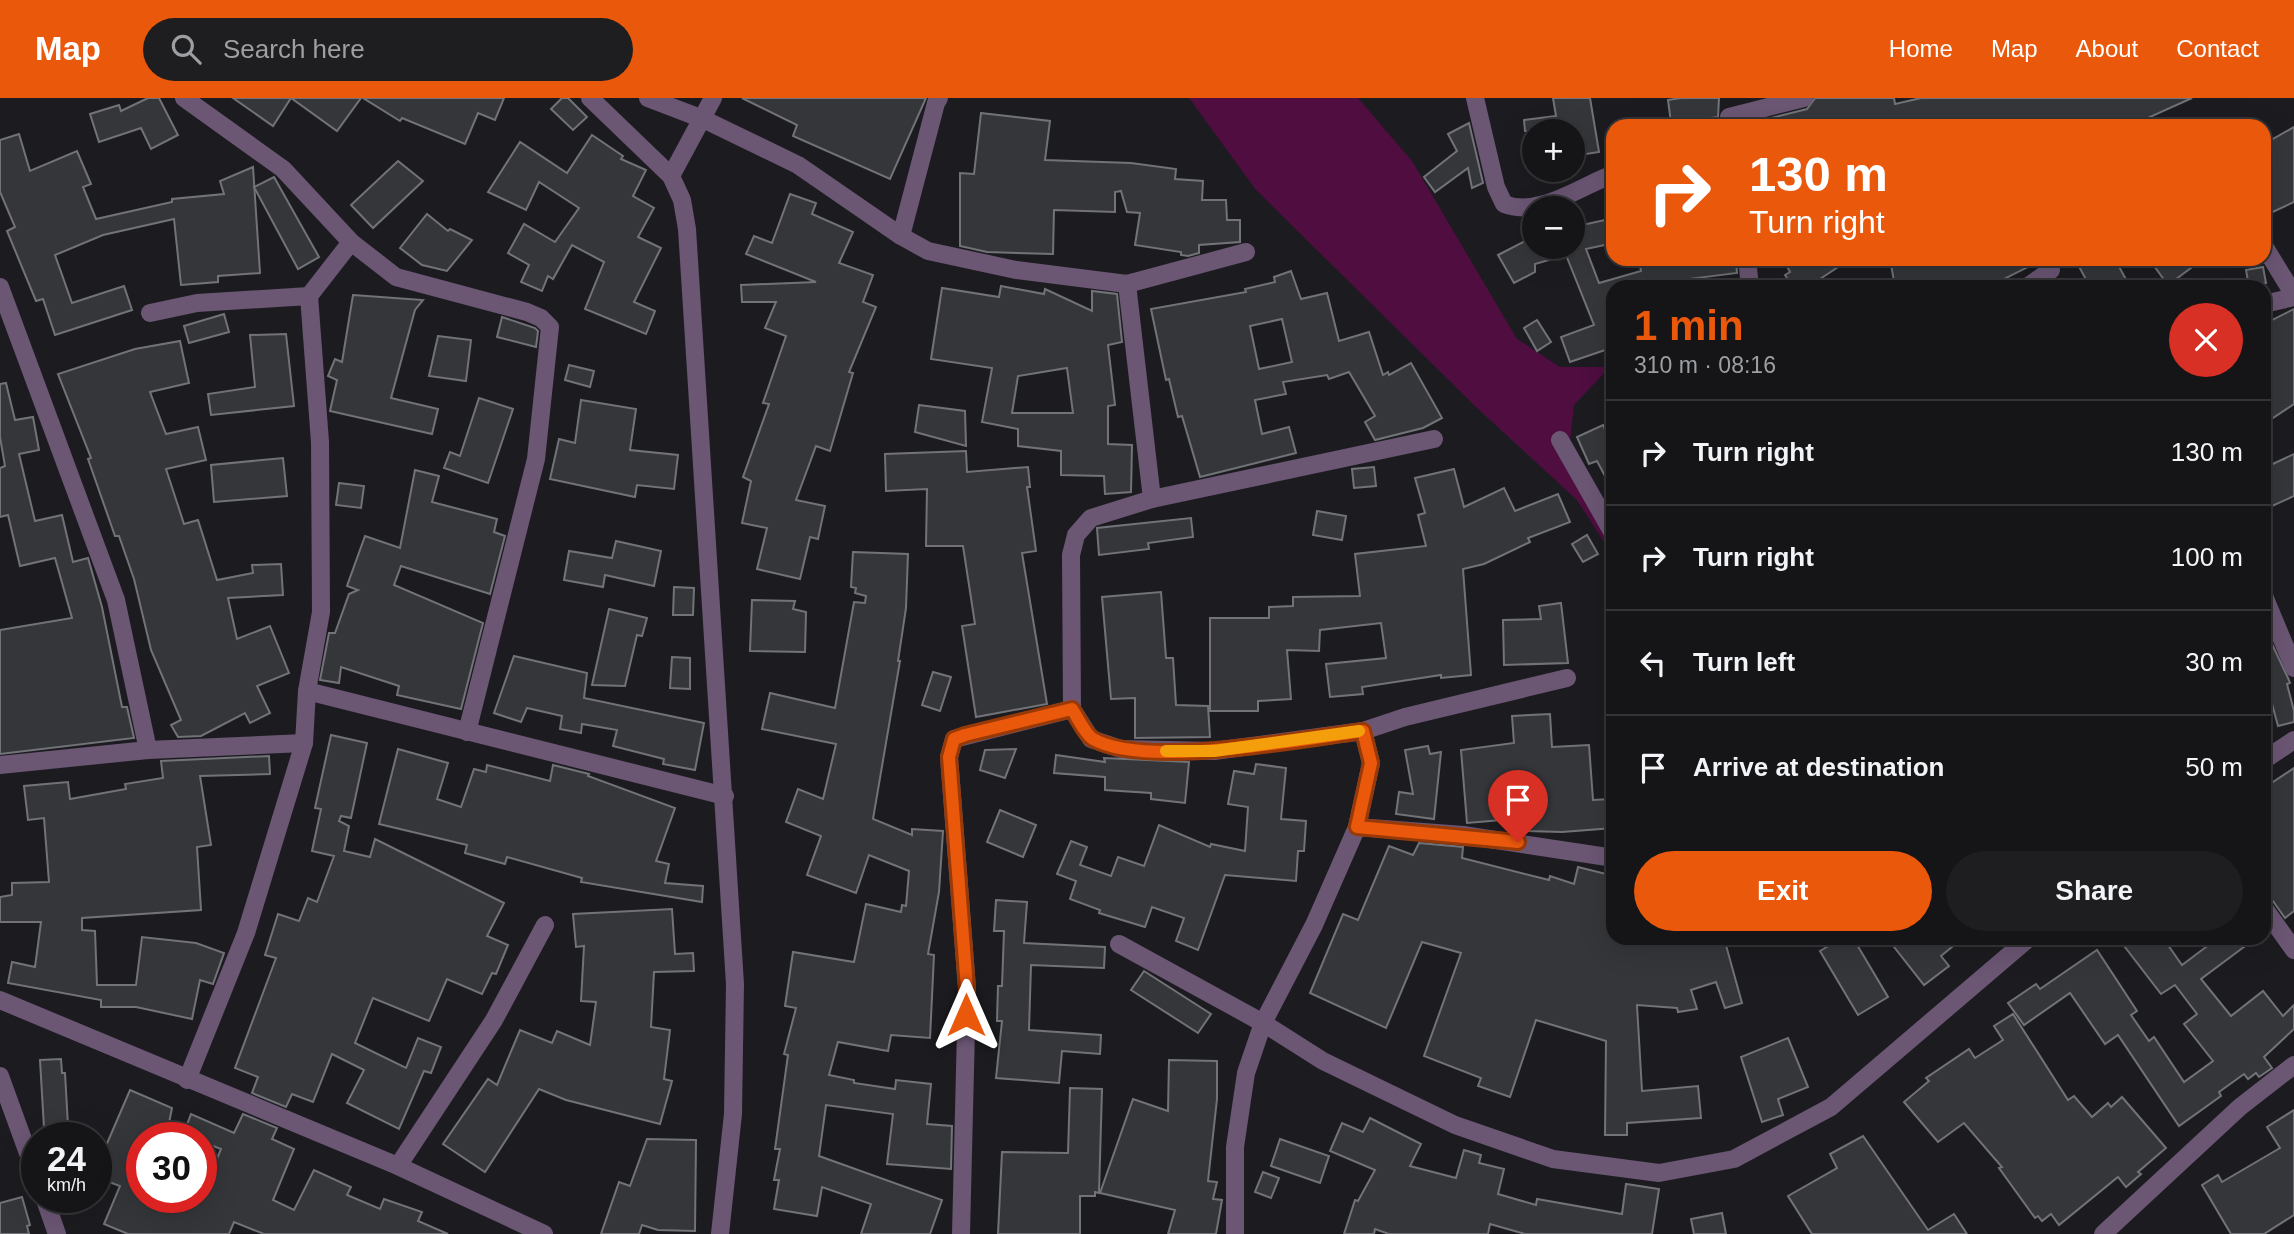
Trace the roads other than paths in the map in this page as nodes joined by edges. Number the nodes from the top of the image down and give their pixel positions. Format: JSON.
{"nodes":[{"id":1,"x":184,"y":98,"type":"edge"},
{"id":2,"x":590,"y":98,"type":"edge"},
{"id":3,"x":648,"y":98,"type":"edge"},
{"id":4,"x":713,"y":98,"type":"edge"},
{"id":5,"x":939,"y":98,"type":"edge"},
{"id":6,"x":1475,"y":98,"type":"edge"},
{"id":7,"x":1727,"y":98,"type":"edge"},
{"id":8,"x":1804,"y":98,"type":"edge"},
{"id":9,"x":703,"y":119,"type":"junction"},
{"id":10,"x":1729,"y":119,"type":"edge"},
{"id":11,"x":1736,"y":119,"type":"edge"},
{"id":12,"x":671,"y":176,"type":"junction"},
{"id":13,"x":1606,"y":177,"type":"edge"},
{"id":14,"x":901,"y":236,"type":"junction"},
{"id":15,"x":351,"y":242,"type":"junction"},
{"id":16,"x":1246,"y":252,"type":"dead end"},
{"id":17,"x":2271,"y":258,"type":"edge"},
{"id":18,"x":2050,"y":270,"type":"dead end"},
{"id":19,"x":2036,"y":280,"type":"edge"},
{"id":20,"x":1126,"y":284,"type":"junction"},
{"id":21,"x":0,"y":287,"type":"edge"},
{"id":22,"x":309,"y":296,"type":"junction"},
{"id":23,"x":2294,"y":296,"type":"edge"},
{"id":24,"x":2271,"y":302,"type":"edge"},
{"id":25,"x":150,"y":313,"type":"dead end"},
{"id":26,"x":1434,"y":439,"type":"dead end"},
{"id":27,"x":1560,"y":440,"type":"dead end"},
{"id":28,"x":1152,"y":499,"type":"junction"},
{"id":29,"x":1606,"y":521,"type":"edge"},
{"id":30,"x":2271,"y":613,"type":"edge"},
{"id":31,"x":2294,"y":668,"type":"edge"},
{"id":32,"x":1567,"y":678,"type":"dead end"},
{"id":33,"x":307,"y":691,"type":"junction"},
{"id":34,"x":1072,"y":709,"type":"junction"},
{"id":35,"x":1363,"y":731,"type":"junction"},
{"id":36,"x":467,"y":732,"type":"junction"},
{"id":37,"x":2294,"y":740,"type":"edge"},
{"id":38,"x":304,"y":743,"type":"junction"},
{"id":39,"x":148,"y":750,"type":"junction"},
{"id":40,"x":2271,"y":755,"type":"edge"},
{"id":41,"x":0,"y":765,"type":"edge"},
{"id":42,"x":725,"y":796,"type":"junction"},
{"id":43,"x":1357,"y":827,"type":"junction"},
{"id":44,"x":1606,"y":857,"type":"edge"},
{"id":45,"x":2271,"y":918,"type":"edge"},
{"id":46,"x":545,"y":925,"type":"dead end"},
{"id":47,"x":1119,"y":944,"type":"dead end"},
{"id":48,"x":2005,"y":946,"type":"edge"},
{"id":49,"x":2294,"y":950,"type":"edge"},
{"id":50,"x":0,"y":1000,"type":"edge"},
{"id":51,"x":1263,"y":1023,"type":"junction"},
{"id":52,"x":2294,"y":1065,"type":"edge"},
{"id":53,"x":0,"y":1076,"type":"edge"},
{"id":54,"x":187,"y":1080,"type":"junction"},
{"id":55,"x":21,"y":1134,"type":"edge"},
{"id":56,"x":398,"y":1166,"type":"junction"},
{"id":57,"x":50,"y":1213,"type":"edge"},
{"id":58,"x":57,"y":1234,"type":"edge"},
{"id":59,"x":544,"y":1234,"type":"edge"},
{"id":60,"x":720,"y":1234,"type":"edge"},
{"id":61,"x":961,"y":1234,"type":"edge"},
{"id":62,"x":1235,"y":1234,"type":"edge"},
{"id":63,"x":2103,"y":1234,"type":"edge"}],
"edges":[{"from":1,"to":15,"type":"street"},
{"from":2,"to":12,"type":"street"},
{"from":3,"to":9,"type":"street"},
{"from":4,"to":9,"type":"street"},
{"from":5,"to":14,"type":"street"},
{"from":6,"to":13,"type":"street"},
{"from":7,"to":10,"type":"street"},
{"from":8,"to":11,"type":"street"},
{"from":9,"to":12,"type":"street"},
{"from":9,"to":14,"type":"street"},
{"from":12,"to":42,"type":"street"},
{"from":14,"to":20,"type":"street"},
{"from":15,"to":22,"type":"street"},
{"from":15,"to":36,"type":"street"},
{"from":16,"to":20,"type":"street"},
{"from":17,"to":23,"type":"street"},
{"from":18,"to":19,"type":"street"},
{"from":20,"to":28,"type":"street"},
{"from":21,"to":39,"type":"street"},
{"from":22,"to":25,"type":"street"},
{"from":22,"to":33,"type":"street"},
{"from":23,"to":24,"type":"street"},
{"from":26,"to":28,"type":"street"},
{"from":27,"to":29,"type":"street"},
{"from":28,"to":34,"type":"street"},
{"from":30,"to":31,"type":"street"},
{"from":32,"to":35,"type":"street"},
{"from":33,"to":36,"type":"street"},
{"from":33,"to":38,"type":"street"},
{"from":34,"to":35,"type":"street"},
{"from":34,"to":61,"type":"street"},
{"from":35,"to":43,"type":"street"},
{"from":36,"to":42,"type":"street"},
{"from":37,"to":40,"type":"street"},
{"from":38,"to":39,"type":"street"},
{"from":38,"to":54,"type":"street"},
{"from":39,"to":41,"type":"street"},
{"from":42,"to":60,"type":"street"},
{"from":43,"to":44,"type":"street"},
{"from":43,"to":51,"type":"street"},
{"from":45,"to":49,"type":"street"},
{"from":46,"to":56,"type":"street"},
{"from":47,"to":51,"type":"street"},
{"from":48,"to":51,"type":"street"},
{"from":50,"to":54,"type":"street"},
{"from":51,"to":62,"type":"street"},
{"from":52,"to":63,"type":"street"},
{"from":53,"to":55,"type":"street"},
{"from":54,"to":56,"type":"street"},
{"from":56,"to":59,"type":"street"},
{"from":57,"to":58,"type":"street"}]}
